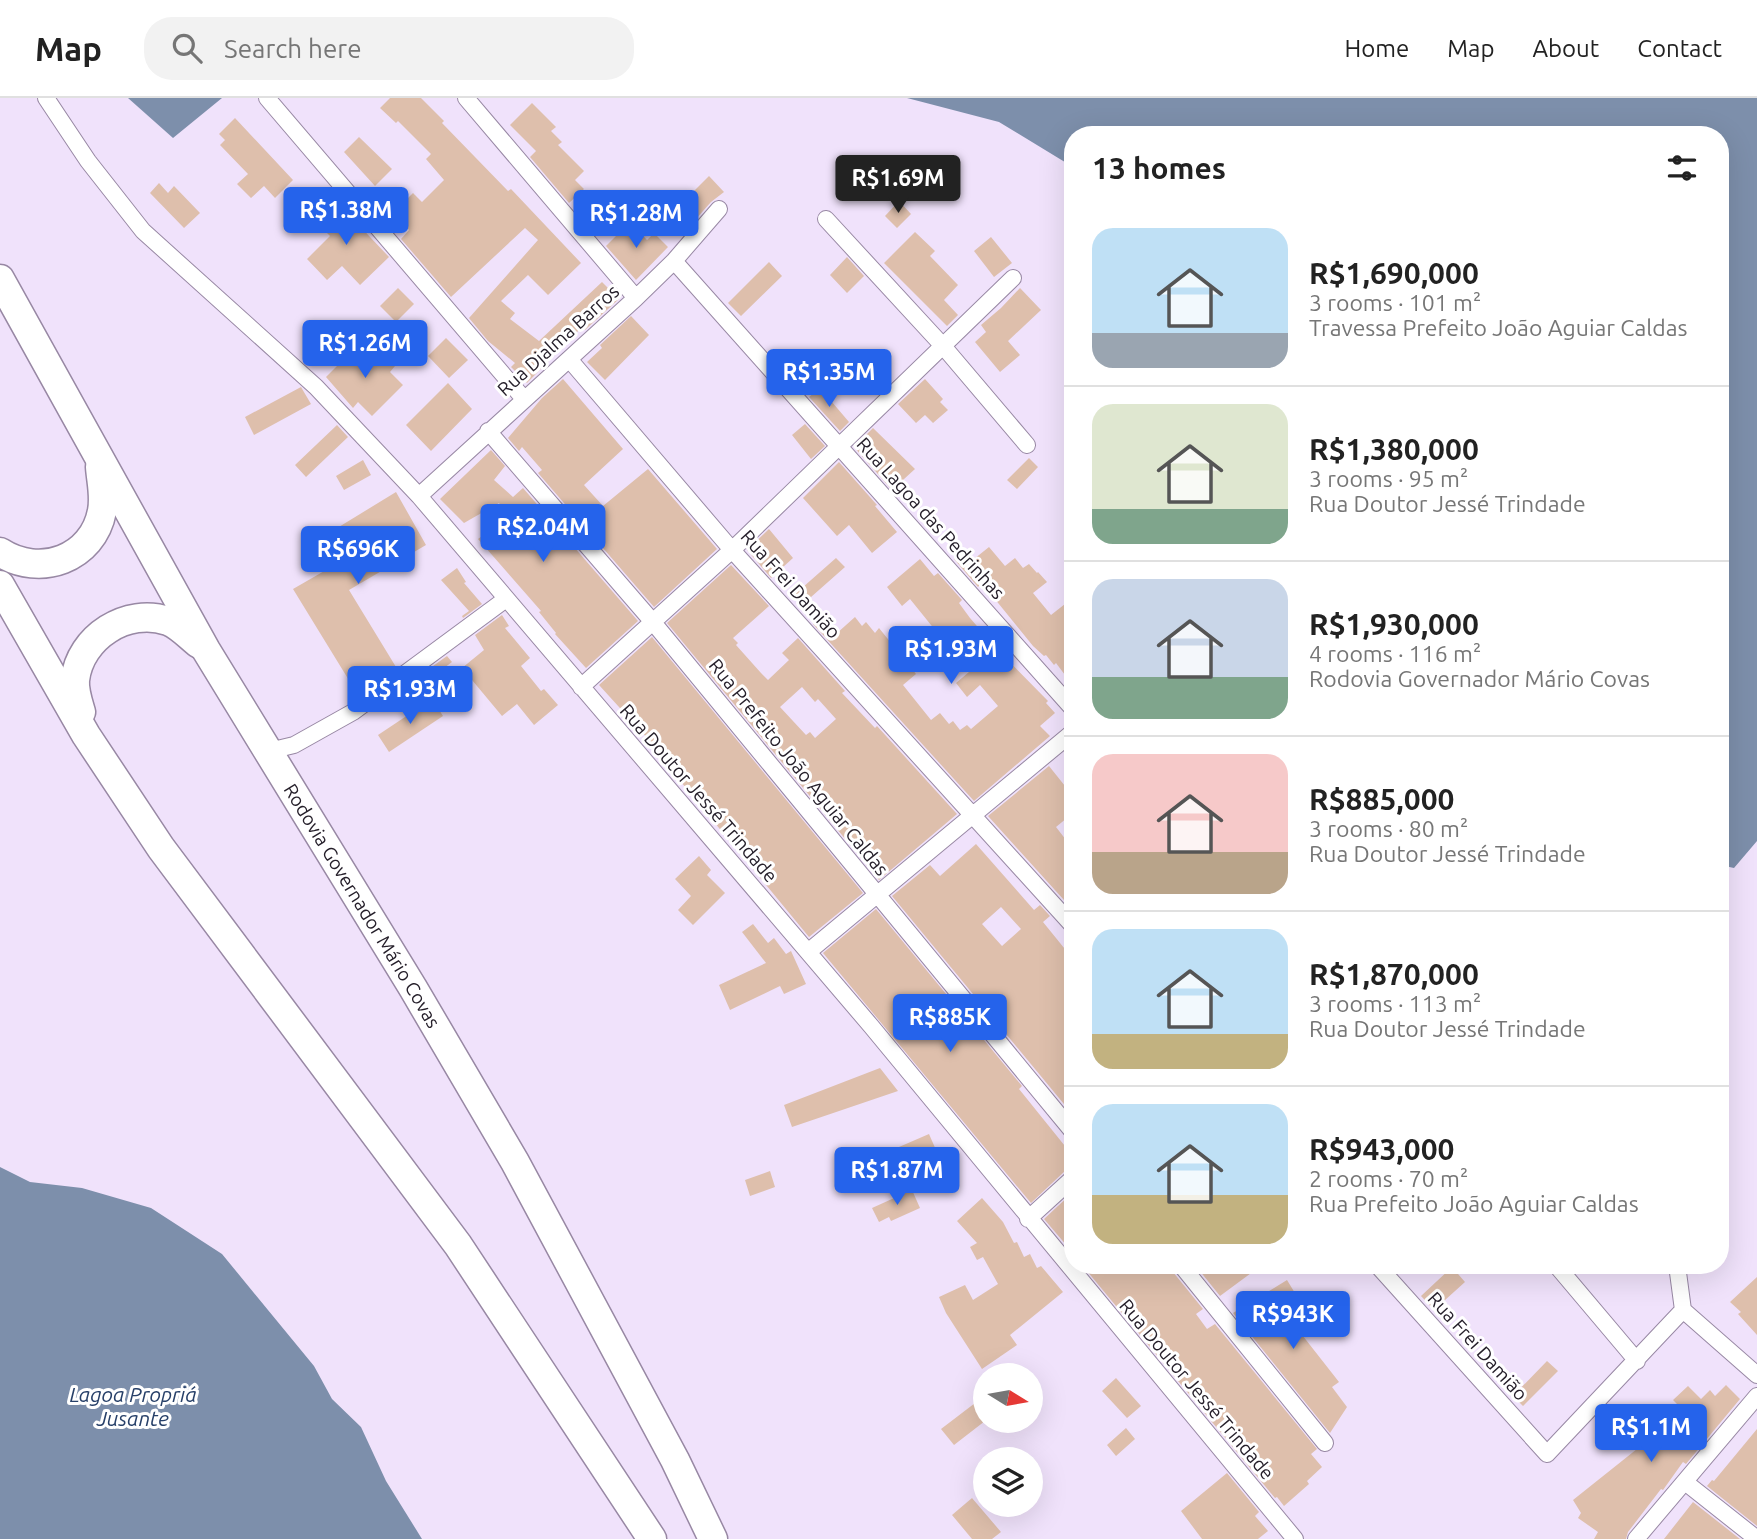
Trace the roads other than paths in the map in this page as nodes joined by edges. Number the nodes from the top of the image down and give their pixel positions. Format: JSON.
{"nodes":[{"id":1,"x":46,"y":98,"type":"edge"},
{"id":2,"x":267,"y":98,"type":"edge"},
{"id":3,"x":466,"y":98,"type":"edge"},
{"id":4,"x":719,"y":209,"type":"dead end"},
{"id":5,"x":826,"y":219,"type":"dead end"},
{"id":6,"x":674,"y":261,"type":"junction"},
{"id":7,"x":1013,"y":278,"type":"dead end"},
{"id":8,"x":0,"y":279,"type":"edge"},
{"id":9,"x":636,"y":298,"type":"junction"},
{"id":10,"x":943,"y":346,"type":"junction"},
{"id":11,"x":569,"y":359,"type":"junction"},
{"id":12,"x":524,"y":399,"type":"junction"},
{"id":13,"x":488,"y":431,"type":"junction"},
{"id":14,"x":1027,"y":445,"type":"dead end"},
{"id":15,"x":839,"y":447,"type":"junction"},
{"id":16,"x":99,"y":457,"type":"junction"},
{"id":17,"x":419,"y":496,"type":"junction"},
{"id":18,"x":732,"y":550,"type":"junction"},
{"id":19,"x":0,"y":552,"type":"edge"},
{"id":20,"x":0,"y":585,"type":"edge"},
{"id":21,"x":506,"y":599,"type":"junction"},
{"id":22,"x":652,"y":621,"type":"junction"},
{"id":23,"x":206,"y":650,"type":"junction"},
{"id":24,"x":581,"y":687,"type":"junction"},
{"id":25,"x":1064,"y":699,"type":"edge"},
{"id":26,"x":86,"y":735,"type":"junction"},
{"id":27,"x":1064,"y":739,"type":"edge"},
{"id":28,"x":269,"y":751,"type":"junction"},
{"id":29,"x":973,"y":814,"type":"junction"},
{"id":30,"x":877,"y":895,"type":"junction"},
{"id":31,"x":1064,"y":916,"type":"edge"},
{"id":32,"x":808,"y":953,"type":"junction"},
{"id":33,"x":1064,"y":1121,"type":"edge"},
{"id":34,"x":1064,"y":1186,"type":"edge"},
{"id":35,"x":1028,"y":1219,"type":"junction"},
{"id":36,"x":1064,"y":1262,"type":"edge"},
{"id":37,"x":1074,"y":1274,"type":"edge"},
{"id":38,"x":1188,"y":1274,"type":"edge"},
{"id":39,"x":1385,"y":1274,"type":"edge"},
{"id":40,"x":1564,"y":1274,"type":"edge"},
{"id":41,"x":1678,"y":1274,"type":"edge"},
{"id":42,"x":1684,"y":1310,"type":"junction"},
{"id":43,"x":1637,"y":1361,"type":"junction"},
{"id":44,"x":1757,"y":1375,"type":"edge"},
{"id":45,"x":1757,"y":1396,"type":"edge"},
{"id":46,"x":1325,"y":1443,"type":"dead end"},
{"id":47,"x":1685,"y":1482,"type":"junction"},
{"id":48,"x":652,"y":1539,"type":"edge"},
{"id":49,"x":713,"y":1539,"type":"edge"},
{"id":50,"x":1295,"y":1539,"type":"edge"},
{"id":51,"x":1636,"y":1539,"type":"edge"},
{"id":52,"x":1757,"y":1539,"type":"edge"}],
"edges":[{"from":1,"to":17,"type":"street","name":"Rua Doutor Jessé Trindade"},
{"from":2,"to":12,"type":"street"},
{"from":3,"to":9,"type":"street"},
{"from":4,"to":6,"type":"street","name":"Rua Djalma Barros"},
{"from":5,"to":10,"type":"street"},
{"from":6,"to":9,"type":"street","name":"Rua Djalma Barros"},
{"from":6,"to":15,"type":"street","name":"Rua Lagoa das Pedrinhas"},
{"from":7,"to":10,"type":"street"},
{"from":8,"to":16,"type":"highway","name":"Rodovia Governador Mário Covas"},
{"from":9,"to":11,"type":"street","name":"Rua Djalma Barros"},
{"from":10,"to":14,"type":"street"},
{"from":10,"to":15,"type":"street"},
{"from":11,"to":12,"type":"street","name":"Rua Djalma Barros"},
{"from":11,"to":18,"type":"street","name":"Rua Frei Damião"},
{"from":12,"to":13,"type":"street","name":"Rua Djalma Barros"},
{"from":13,"to":17,"type":"street","name":"Rua Djalma Barros"},
{"from":13,"to":22,"type":"street","name":"Rua Prefeito João Aguiar Caldas"},
{"from":15,"to":18,"type":"street"},
{"from":15,"to":25,"type":"street","name":"Rua Lagoa das Pedrinhas"},
{"from":16,"to":19,"type":"highway"},
{"from":16,"to":23,"type":"highway","name":"Rodovia Governador Mário Covas"},
{"from":17,"to":21,"type":"street","name":"Rua Doutor Jessé Trindade"},
{"from":18,"to":22,"type":"street"},
{"from":18,"to":29,"type":"street","name":"Rua Frei Damião"},
{"from":20,"to":26,"type":"highway"},
{"from":21,"to":24,"type":"street","name":"Rua Doutor Jessé Trindade"},
{"from":21,"to":28,"type":"street"},
{"from":22,"to":24,"type":"street"},
{"from":22,"to":30,"type":"street","name":"Rua Prefeito João Aguiar Caldas"},
{"from":23,"to":26,"type":"highway"},
{"from":23,"to":28,"type":"highway","name":"Rodovia Governador Mário Covas"},
{"from":24,"to":32,"type":"street","name":"Rua Doutor Jessé Trindade"},
{"from":26,"to":48,"type":"highway"},
{"from":27,"to":29,"type":"street"},
{"from":28,"to":49,"type":"highway","name":"Rodovia Governador Mário Covas"},
{"from":29,"to":30,"type":"street"},
{"from":29,"to":31,"type":"street","name":"Rua Frei Damião"},
{"from":30,"to":32,"type":"street"},
{"from":30,"to":33,"type":"street","name":"Rua Prefeito João Aguiar Caldas"},
{"from":32,"to":35,"type":"street","name":"Rua Doutor Jessé Trindade"},
{"from":34,"to":35,"type":"street"},
{"from":35,"to":36,"type":"street","name":"Rua Doutor Jessé Trindade"},
{"from":37,"to":50,"type":"street","name":"Rua Doutor Jessé Trindade"},
{"from":38,"to":46,"type":"street"},
{"from":39,"to":43,"type":"street","name":"Rua Frei Damião"},
{"from":40,"to":43,"type":"street"},
{"from":41,"to":42,"type":"street"},
{"from":42,"to":43,"type":"street"},
{"from":42,"to":44,"type":"street"},
{"from":45,"to":47,"type":"street"},
{"from":47,"to":51,"type":"street"},
{"from":47,"to":52,"type":"street"}]}
